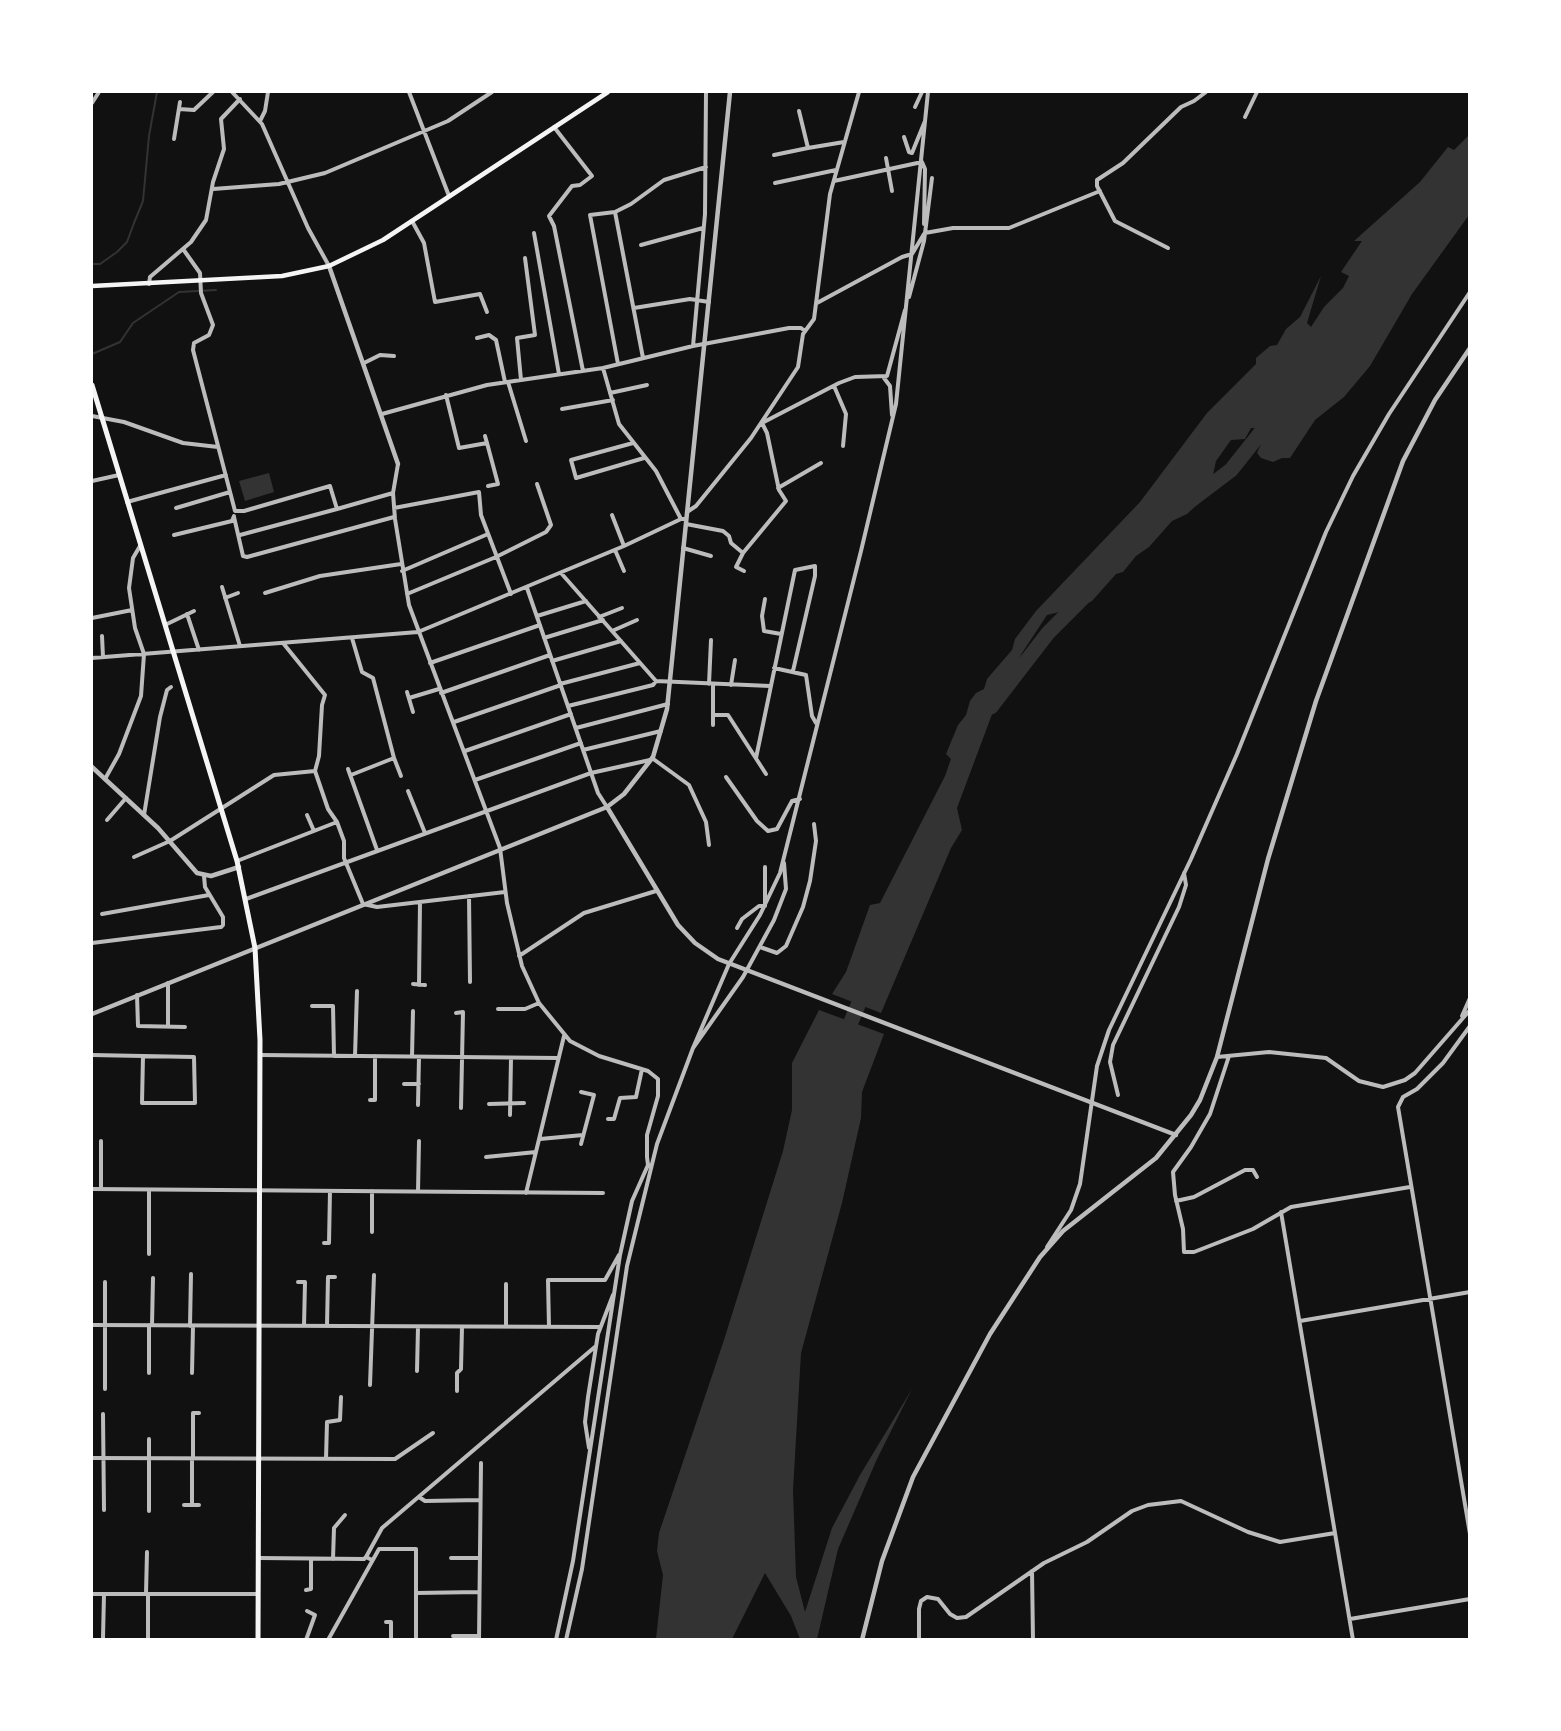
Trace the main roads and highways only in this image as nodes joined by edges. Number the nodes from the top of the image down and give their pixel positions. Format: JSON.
{"nodes":[{"id":1,"x":608,"y":92,"type":"edge"},
{"id":2,"x":92,"y":286,"type":"edge"},
{"id":3,"x":92,"y":385,"type":"edge"},
{"id":4,"x":258,"y":1640,"type":"edge"}],
"edges":[{"from":1,"to":2,"type":"main road"},
{"from":3,"to":4,"type":"main road"}]}
